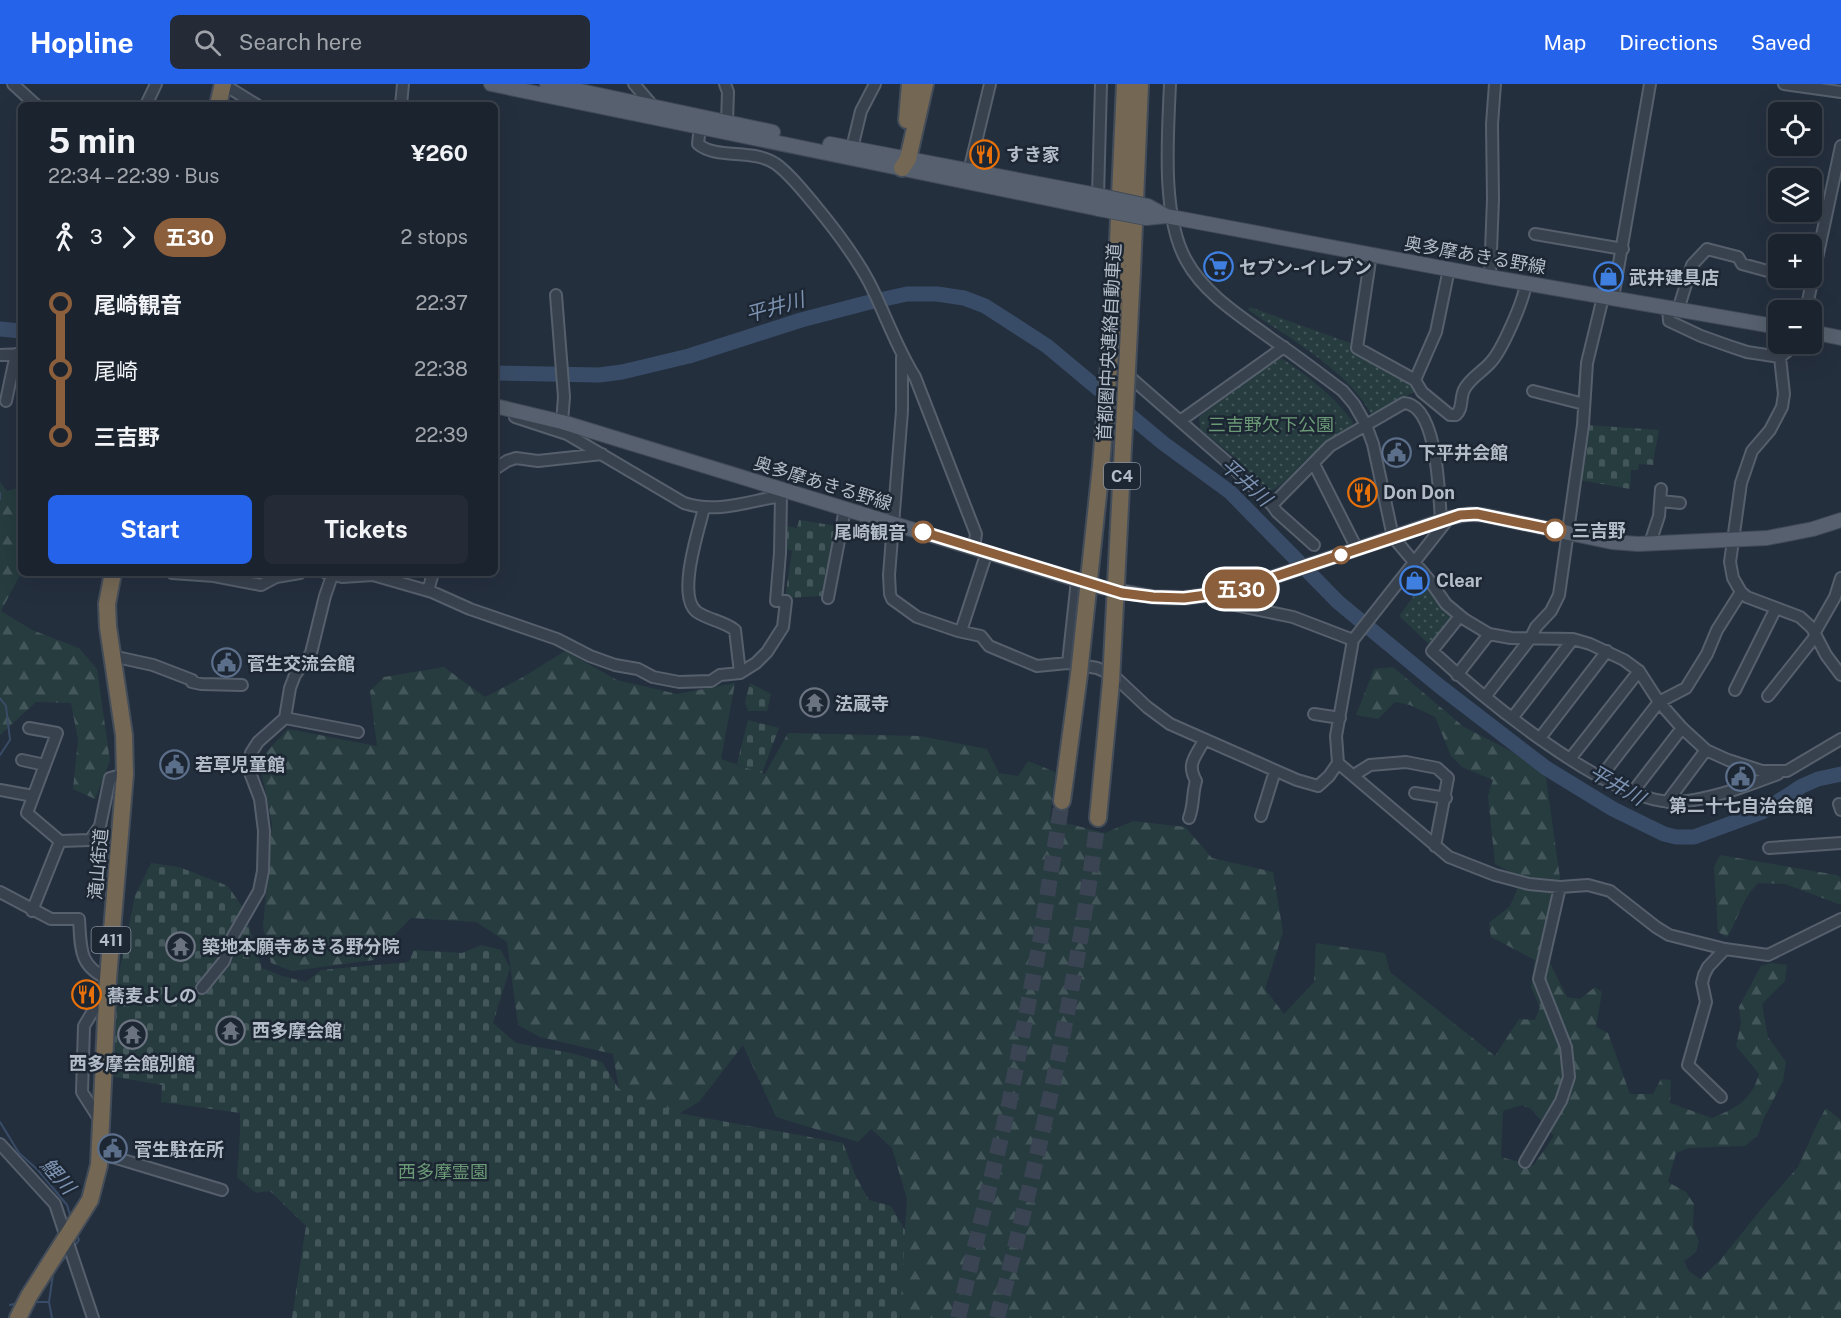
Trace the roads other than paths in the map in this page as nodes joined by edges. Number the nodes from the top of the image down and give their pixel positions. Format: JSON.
{"nodes":[{"id":1,"x":13,"y":84,"type":"edge"},
{"id":2,"x":156,"y":84,"type":"edge"},
{"id":3,"x":223,"y":84,"type":"edge"},
{"id":4,"x":403,"y":84,"type":"edge"},
{"id":5,"x":491,"y":84,"type":"edge"},
{"id":6,"x":547,"y":84,"type":"edge"},
{"id":7,"x":634,"y":84,"type":"edge"},
{"id":8,"x":726,"y":84,"type":"edge"},
{"id":9,"x":875,"y":84,"type":"edge"},
{"id":10,"x":990,"y":84,"type":"edge"},
{"id":11,"x":1101,"y":84,"type":"edge"},
{"id":12,"x":1124,"y":84,"type":"edge"},
{"id":13,"x":1140,"y":84,"type":"edge"},
{"id":14,"x":1170,"y":84,"type":"edge"},
{"id":15,"x":1495,"y":84,"type":"edge"},
{"id":16,"x":1650,"y":84,"type":"edge"},
{"id":17,"x":1784,"y":84,"type":"edge"},
{"id":18,"x":922,"y":87,"type":"edge"},
{"id":19,"x":1841,"y":92,"type":"edge"},
{"id":20,"x":33,"y":102,"type":"edge"},
{"id":21,"x":147,"y":102,"type":"edge"},
{"id":22,"x":219,"y":102,"type":"edge"},
{"id":23,"x":252,"y":102,"type":"edge"},
{"id":24,"x":401,"y":102,"type":"edge"},
{"id":25,"x":651,"y":111,"type":"junction"},
{"id":26,"x":727,"y":122,"type":"junction"},
{"id":27,"x":700,"y":126,"type":"junction"},
{"id":28,"x":1841,"y":146,"type":"edge"},
{"id":29,"x":852,"y":148,"type":"junction"},
{"id":30,"x":903,"y":161,"type":"junction"},
{"id":31,"x":969,"y":171,"type":"junction"},
{"id":32,"x":1100,"y":200,"type":"junction"},
{"id":33,"x":1169,"y":217,"type":"junction"},
{"id":34,"x":1535,"y":234,"type":"dead end"},
{"id":35,"x":1822,"y":234,"type":"edge"},
{"id":36,"x":1623,"y":249,"type":"junction"},
{"id":37,"x":1371,"y":254,"type":"junction"},
{"id":38,"x":1124,"y":268,"type":"junction"},
{"id":39,"x":1449,"y":269,"type":"junction"},
{"id":40,"x":1768,"y":271,"type":"edge"},
{"id":41,"x":1490,"y":277,"type":"junction"},
{"id":42,"x":1526,"y":283,"type":"junction"},
{"id":43,"x":556,"y":295,"type":"dead end"},
{"id":44,"x":1608,"y":298,"type":"junction"},
{"id":45,"x":1673,"y":309,"type":"junction"},
{"id":46,"x":1768,"y":325,"type":"edge"},
{"id":47,"x":1822,"y":334,"type":"edge"},
{"id":48,"x":1841,"y":338,"type":"edge"},
{"id":49,"x":1284,"y":347,"type":"junction"},
{"id":50,"x":18,"y":354,"type":"edge"},
{"id":51,"x":1784,"y":354,"type":"edge"},
{"id":52,"x":0,"y":355,"type":"edge"},
{"id":53,"x":902,"y":357,"type":"junction"},
{"id":54,"x":1780,"y":357,"type":"junction"},
{"id":55,"x":1131,"y":378,"type":"dead end"},
{"id":56,"x":1414,"y":380,"type":"junction"},
{"id":57,"x":1533,"y":391,"type":"dead end"},
{"id":58,"x":5,"y":396,"type":"edge"},
{"id":59,"x":1584,"y":404,"type":"junction"},
{"id":60,"x":498,"y":409,"type":"edge"},
{"id":61,"x":498,"y":409,"type":"edge"},
{"id":62,"x":1180,"y":421,"type":"junction"},
{"id":63,"x":562,"y":422,"type":"junction"},
{"id":64,"x":1366,"y":425,"type":"junction"},
{"id":65,"x":602,"y":454,"type":"junction"},
{"id":66,"x":1314,"y":464,"type":"junction"},
{"id":67,"x":498,"y":467,"type":"edge"},
{"id":68,"x":1661,"y":489,"type":"dead end"},
{"id":69,"x":783,"y":493,"type":"junction"},
{"id":70,"x":1660,"y":501,"type":"junction"},
{"id":71,"x":1680,"y":504,"type":"dead end"},
{"id":72,"x":1272,"y":505,"type":"junction"},
{"id":73,"x":704,"y":508,"type":"junction"},
{"id":74,"x":845,"y":509,"type":"junction"},
{"id":75,"x":1445,"y":520,"type":"junction"},
{"id":76,"x":1841,"y":520,"type":"edge"},
{"id":77,"x":893,"y":524,"type":"junction"},
{"id":78,"x":1568,"y":533,"type":"junction"},
{"id":79,"x":1393,"y":537,"type":"junction"},
{"id":80,"x":1733,"y":540,"type":"junction"},
{"id":81,"x":1650,"y":543,"type":"junction"},
{"id":82,"x":1314,"y":545,"type":"dead end"},
{"id":83,"x":1358,"y":549,"type":"junction"},
{"id":84,"x":980,"y":550,"type":"junction"},
{"id":85,"x":1415,"y":561,"type":"junction"},
{"id":86,"x":112,"y":576,"type":"edge"},
{"id":87,"x":214,"y":576,"type":"edge"},
{"id":88,"x":282,"y":576,"type":"edge"},
{"id":89,"x":330,"y":576,"type":"edge"},
{"id":90,"x":338,"y":576,"type":"edge"},
{"id":91,"x":358,"y":576,"type":"edge"},
{"id":92,"x":376,"y":576,"type":"edge"},
{"id":93,"x":431,"y":576,"type":"edge"},
{"id":94,"x":1841,"y":578,"type":"edge"},
{"id":95,"x":1077,"y":580,"type":"junction"},
{"id":96,"x":428,"y":591,"type":"junction"},
{"id":97,"x":1741,"y":592,"type":"junction"},
{"id":98,"x":1214,"y":595,"type":"junction"},
{"id":99,"x":828,"y":598,"type":"dead end"},
{"id":100,"x":1776,"y":608,"type":"junction"},
{"id":101,"x":1460,"y":616,"type":"junction"},
{"id":102,"x":961,"y":631,"type":"junction"},
{"id":103,"x":1815,"y":632,"type":"junction"},
{"id":104,"x":1489,"y":634,"type":"junction"},
{"id":105,"x":1354,"y":639,"type":"junction"},
{"id":106,"x":1530,"y":639,"type":"junction"},
{"id":107,"x":1573,"y":639,"type":"junction"},
{"id":108,"x":1607,"y":651,"type":"junction"},
{"id":109,"x":112,"y":656,"type":"junction"},
{"id":110,"x":1073,"y":668,"type":"junction"},
{"id":111,"x":1638,"y":670,"type":"junction"},
{"id":112,"x":740,"y":673,"type":"junction"},
{"id":113,"x":1458,"y":675,"type":"junction"},
{"id":114,"x":1841,"y":675,"type":"edge"},
{"id":115,"x":243,"y":685,"type":"dead end"},
{"id":116,"x":1735,"y":690,"type":"dead end"},
{"id":117,"x":1768,"y":696,"type":"dead end"},
{"id":118,"x":1485,"y":697,"type":"junction"},
{"id":119,"x":1659,"y":702,"type":"junction"},
{"id":120,"x":1314,"y":714,"type":"dead end"},
{"id":121,"x":1513,"y":717,"type":"junction"},
{"id":122,"x":285,"y":718,"type":"junction"},
{"id":123,"x":1340,"y":718,"type":"junction"},
{"id":124,"x":29,"y":728,"type":"dead end"},
{"id":125,"x":1682,"y":729,"type":"junction"},
{"id":126,"x":357,"y":732,"type":"dead end"},
{"id":127,"x":1540,"y":738,"type":"junction"},
{"id":128,"x":1841,"y":739,"type":"edge"},
{"id":129,"x":1204,"y":740,"type":"junction"},
{"id":130,"x":1706,"y":750,"type":"junction"},
{"id":131,"x":1570,"y":759,"type":"junction"},
{"id":132,"x":22,"y":760,"type":"dead end"},
{"id":133,"x":1338,"y":763,"type":"junction"},
{"id":134,"x":45,"y":765,"type":"junction"},
{"id":135,"x":1275,"y":771,"type":"junction"},
{"id":136,"x":1787,"y":771,"type":"junction"},
{"id":137,"x":125,"y":774,"type":"junction"},
{"id":138,"x":1354,"y":775,"type":"junction"},
{"id":139,"x":1600,"y":778,"type":"junction"},
{"id":140,"x":0,"y":790,"type":"edge"},
{"id":141,"x":1415,"y":793,"type":"dead end"},
{"id":142,"x":1632,"y":793,"type":"junction"},
{"id":143,"x":33,"y":796,"type":"junction"},
{"id":144,"x":1446,"y":798,"type":"junction"},
{"id":145,"x":1062,"y":801,"type":"tunnel mouth"},
{"id":146,"x":1667,"y":802,"type":"junction"},
{"id":147,"x":1261,"y":816,"type":"dead end"},
{"id":148,"x":1098,"y":818,"type":"tunnel mouth"},
{"id":149,"x":1189,"y":818,"type":"dead end"},
{"id":150,"x":60,"y":841,"type":"junction"},
{"id":151,"x":1841,"y":843,"type":"edge"},
{"id":152,"x":1436,"y":846,"type":"junction"},
{"id":153,"x":1768,"y":848,"type":"dead end"},
{"id":154,"x":1560,"y":887,"type":"junction"},
{"id":155,"x":0,"y":892,"type":"edge"},
{"id":156,"x":32,"y":910,"type":"junction"},
{"id":157,"x":1841,"y":920,"type":"edge"},
{"id":158,"x":1725,"y":949,"type":"junction"},
{"id":159,"x":108,"y":986,"type":"junction"},
{"id":160,"x":202,"y":988,"type":"dead end"},
{"id":161,"x":1721,"y":1097,"type":"dead end"},
{"id":162,"x":0,"y":1144,"type":"edge"},
{"id":163,"x":100,"y":1153,"type":"junction"},
{"id":164,"x":1525,"y":1162,"type":"dead end"},
{"id":165,"x":222,"y":1190,"type":"dead end"},
{"id":166,"x":71,"y":1235,"type":"junction"},
{"id":167,"x":18,"y":1318,"type":"edge"},
{"id":168,"x":93,"y":1318,"type":"edge"}],
"edges":[{"from":1,"to":20,"type":"street"},
{"from":2,"to":21,"type":"street"},
{"from":3,"to":22,"type":"highway"},
{"from":3,"to":23,"type":"street"},
{"from":4,"to":24,"type":"street"},
{"from":5,"to":25,"type":"main road","name":"奥多摩あきる野線"},
{"from":6,"to":25,"type":"main road","name":"奥多摩あきる野線"},
{"from":7,"to":25,"type":"street"},
{"from":8,"to":26,"type":"street"},
{"from":9,"to":29,"type":"street"},
{"from":10,"to":31,"type":"street"},
{"from":11,"to":32,"type":"street"},
{"from":12,"to":38,"type":"highway","name":"首都圏中央連絡自動車道","number":"C4"},
{"from":13,"to":38,"type":"highway","name":"首都圏中央連絡自動車道","number":"C4"},
{"from":14,"to":33,"type":"street"},
{"from":15,"to":41,"type":"street"},
{"from":16,"to":36,"type":"street"},
{"from":17,"to":19,"type":"street"},
{"from":18,"to":30,"type":"highway"},
{"from":25,"to":26,"type":"main road","name":"奥多摩あきる野線"},
{"from":25,"to":27,"type":"main road","name":"奥多摩あきる野線"},
{"from":26,"to":29,"type":"main road","name":"奥多摩あきる野線"},
{"from":27,"to":30,"type":"main road","name":"奥多摩あきる野線"},
{"from":27,"to":53,"type":"street"},
{"from":28,"to":35,"type":"street"},
{"from":29,"to":30,"type":"main road","name":"奥多摩あきる野線"},
{"from":30,"to":31,"type":"main road","name":"奥多摩あきる野線"},
{"from":30,"to":32,"type":"main road","name":"奥多摩あきる野線"},
{"from":31,"to":32,"type":"main road","name":"奥多摩あきる野線"},
{"from":32,"to":33,"type":"main road","name":"奥多摩あきる野線","bridge":true},
{"from":33,"to":37,"type":"main road","name":"奥多摩あきる野線"},
{"from":33,"to":49,"type":"street"},
{"from":34,"to":36,"type":"street"},
{"from":36,"to":44,"type":"street"},
{"from":37,"to":39,"type":"main road","name":"奥多摩あきる野線"},
{"from":37,"to":56,"type":"street"},
{"from":38,"to":110,"type":"highway","name":"首都圏中央連絡自動車道","number":"C4","bridge":true},
{"from":38,"to":148,"type":"highway","name":"首都圏中央連絡自動車道","number":"C4","bridge":true},
{"from":39,"to":41,"type":"main road","name":"奥多摩あきる野線"},
{"from":39,"to":56,"type":"street"},
{"from":40,"to":45,"type":"street"},
{"from":41,"to":42,"type":"main road","name":"奥多摩あきる野線"},
{"from":42,"to":44,"type":"main road","name":"奥多摩あきる野線"},
{"from":42,"to":56,"type":"street"},
{"from":43,"to":63,"type":"street"},
{"from":44,"to":45,"type":"main road","name":"奥多摩あきる野線"},
{"from":44,"to":59,"type":"street"},
{"from":45,"to":46,"type":"main road","name":"奥多摩あきる野線"},
{"from":45,"to":54,"type":"street"},
{"from":47,"to":48,"type":"main road"},
{"from":49,"to":62,"type":"street"},
{"from":49,"to":64,"type":"street"},
{"from":50,"to":52,"type":"street"},
{"from":50,"to":58,"type":"street"},
{"from":51,"to":54,"type":"street"},
{"from":53,"to":77,"type":"street"},
{"from":53,"to":84,"type":"street"},
{"from":54,"to":80,"type":"street"},
{"from":55,"to":62,"type":"street"},
{"from":57,"to":59,"type":"street"},
{"from":59,"to":78,"type":"street"},
{"from":60,"to":63,"type":"main road","name":"奥多摩あきる野線"},
{"from":61,"to":65,"type":"street"},
{"from":62,"to":72,"type":"street"},
{"from":63,"to":69,"type":"main road","name":"奥多摩あきる野線"},
{"from":64,"to":66,"type":"street"},
{"from":64,"to":75,"type":"street"},
{"from":64,"to":79,"type":"street"},
{"from":65,"to":67,"type":"street"},
{"from":65,"to":73,"type":"street"},
{"from":66,"to":72,"type":"street"},
{"from":66,"to":83,"type":"street"},
{"from":68,"to":70,"type":"street"},
{"from":69,"to":73,"type":"street"},
{"from":69,"to":74,"type":"main road","name":"奥多摩あきる野線"},
{"from":69,"to":112,"type":"street"},
{"from":70,"to":71,"type":"street"},
{"from":70,"to":81,"type":"street"},
{"from":72,"to":82,"type":"street"},
{"from":73,"to":112,"type":"street"},
{"from":74,"to":77,"type":"main road","name":"奥多摩あきる野線"},
{"from":74,"to":99,"type":"street"},
{"from":75,"to":78,"type":"main road"},
{"from":75,"to":79,"type":"main road"},
{"from":75,"to":85,"type":"street"},
{"from":76,"to":80,"type":"main road"},
{"from":77,"to":84,"type":"main road","name":"奥多摩あきる野線"},
{"from":77,"to":102,"type":"street"},
{"from":78,"to":81,"type":"main road"},
{"from":78,"to":106,"type":"street"},
{"from":79,"to":83,"type":"main road"},
{"from":79,"to":85,"type":"street"},
{"from":80,"to":81,"type":"main road"},
{"from":80,"to":97,"type":"street"},
{"from":83,"to":98,"type":"main road","name":"奥多摩あきる野線"},
{"from":84,"to":95,"type":"main road","name":"奥多摩あきる野線"},
{"from":84,"to":102,"type":"street"},
{"from":85,"to":101,"type":"street"},
{"from":85,"to":105,"type":"street"},
{"from":86,"to":109,"type":"highway","name":"滝山街道","number":"411"},
{"from":87,"to":88,"type":"street"},
{"from":89,"to":122,"type":"street"},
{"from":90,"to":91,"type":"street"},
{"from":92,"to":96,"type":"street"},
{"from":93,"to":96,"type":"street"},
{"from":94,"to":103,"type":"street"},
{"from":95,"to":98,"type":"main road","name":"奥多摩あきる野線"},
{"from":95,"to":110,"type":"street"},
{"from":96,"to":112,"type":"street"},
{"from":97,"to":100,"type":"street"},
{"from":97,"to":119,"type":"street"},
{"from":98,"to":105,"type":"street"},
{"from":100,"to":103,"type":"street"},
{"from":100,"to":116,"type":"street"},
{"from":101,"to":104,"type":"street"},
{"from":101,"to":113,"type":"street"},
{"from":102,"to":110,"type":"street"},
{"from":103,"to":114,"type":"street"},
{"from":103,"to":117,"type":"street"},
{"from":104,"to":106,"type":"street"},
{"from":104,"to":113,"type":"street"},
{"from":105,"to":123,"type":"street"},
{"from":106,"to":107,"type":"street"},
{"from":106,"to":118,"type":"street"},
{"from":107,"to":108,"type":"street"},
{"from":107,"to":121,"type":"street"},
{"from":108,"to":111,"type":"street"},
{"from":108,"to":127,"type":"street"},
{"from":109,"to":115,"type":"street"},
{"from":109,"to":137,"type":"highway","name":"滝山街道","number":"411"},
{"from":110,"to":129,"type":"street"},
{"from":110,"to":145,"type":"highway","name":"首都圏中央連絡自動車道","number":"C4"},
{"from":111,"to":119,"type":"street"},
{"from":111,"to":131,"type":"street"},
{"from":113,"to":118,"type":"street"},
{"from":118,"to":121,"type":"street"},
{"from":119,"to":125,"type":"street"},
{"from":119,"to":139,"type":"street"},
{"from":120,"to":123,"type":"street"},
{"from":121,"to":127,"type":"street"},
{"from":122,"to":126,"type":"street"},
{"from":122,"to":160,"type":"street"},
{"from":123,"to":133,"type":"street"},
{"from":124,"to":134,"type":"street"},
{"from":125,"to":130,"type":"street"},
{"from":125,"to":142,"type":"street"},
{"from":127,"to":131,"type":"street"},
{"from":128,"to":136,"type":"street"},
{"from":129,"to":135,"type":"street"},
{"from":129,"to":149,"type":"street"},
{"from":130,"to":136,"type":"street"},
{"from":130,"to":146,"type":"street"},
{"from":131,"to":139,"type":"street"},
{"from":132,"to":134,"type":"street"},
{"from":133,"to":135,"type":"street"},
{"from":133,"to":138,"type":"street"},
{"from":134,"to":143,"type":"street"},
{"from":135,"to":147,"type":"street"},
{"from":136,"to":146,"type":"street"},
{"from":137,"to":150,"type":"street"},
{"from":137,"to":159,"type":"highway","name":"滝山街道","number":"411"},
{"from":138,"to":144,"type":"street"},
{"from":138,"to":152,"type":"street"},
{"from":139,"to":142,"type":"street"},
{"from":140,"to":143,"type":"street"},
{"from":141,"to":144,"type":"street"},
{"from":142,"to":146,"type":"street"},
{"from":143,"to":150,"type":"street"},
{"from":144,"to":152,"type":"street"},
{"from":150,"to":156,"type":"street"},
{"from":151,"to":153,"type":"street"},
{"from":152,"to":154,"type":"street"},
{"from":154,"to":158,"type":"street"},
{"from":154,"to":164,"type":"street"},
{"from":155,"to":156,"type":"street"},
{"from":156,"to":159,"type":"street"},
{"from":157,"to":158,"type":"street"},
{"from":158,"to":161,"type":"street"},
{"from":159,"to":163,"type":"highway","name":"滝山街道","number":"411"},
{"from":162,"to":166,"type":"street"},
{"from":163,"to":165,"type":"street"},
{"from":163,"to":166,"type":"highway","name":"滝山街道","number":"411"},
{"from":166,"to":167,"type":"highway","name":"滝山街道","number":"411"},
{"from":166,"to":168,"type":"street"}]}
